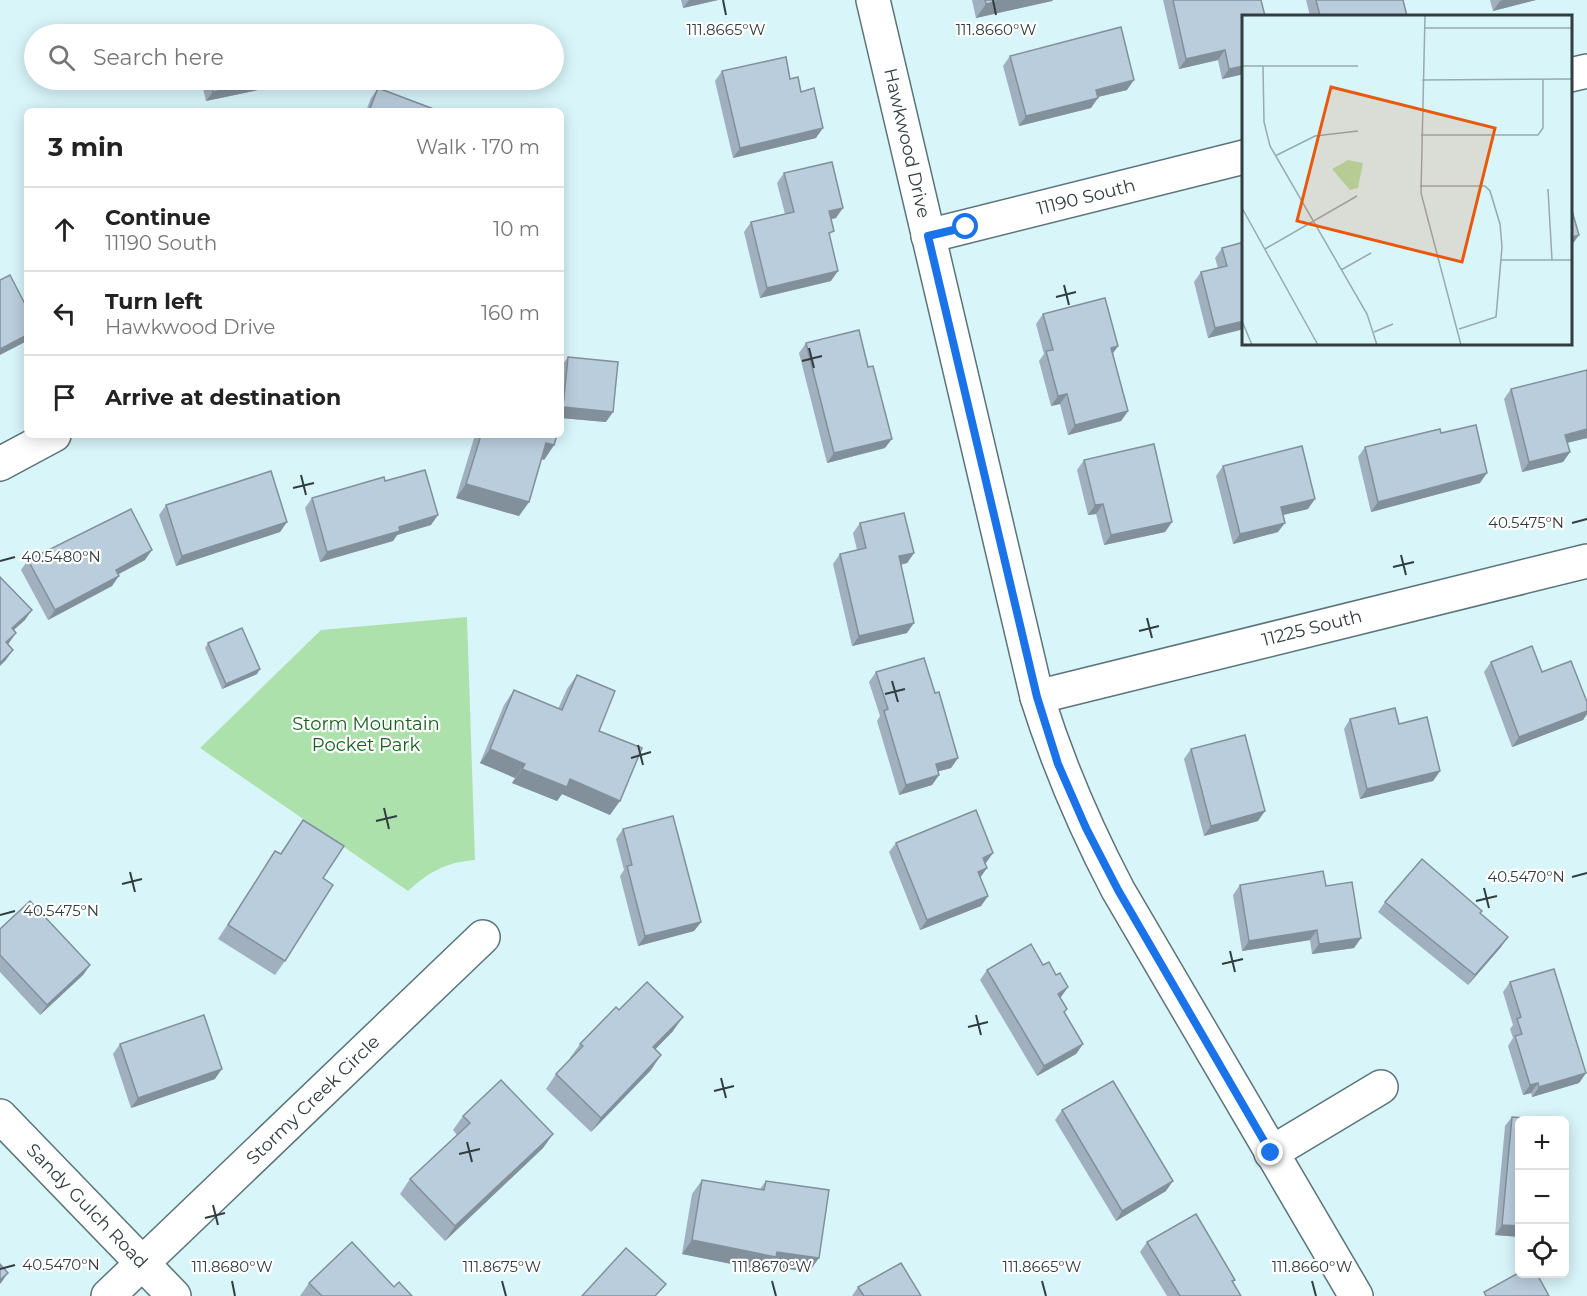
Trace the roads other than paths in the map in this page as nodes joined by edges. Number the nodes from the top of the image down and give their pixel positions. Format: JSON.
{"nodes":[{"id":1,"x":873,"y":0,"type":"edge"},
{"id":2,"x":1587,"y":71,"type":"edge"},
{"id":3,"x":1572,"y":75,"type":"edge"},
{"id":4,"x":1242,"y":158,"type":"edge"},
{"id":5,"x":928,"y":236,"type":"junction"},
{"id":6,"x":48,"y":438,"type":"edge"},
{"id":7,"x":0,"y":464,"type":"edge"},
{"id":8,"x":1587,"y":561,"type":"edge"},
{"id":9,"x":1037,"y":697,"type":"junction"},
{"id":10,"x":483,"y":937,"type":"dead end"},
{"id":11,"x":1382,"y":1087,"type":"dead end"},
{"id":12,"x":0,"y":1116,"type":"edge"},
{"id":13,"x":1271,"y":1153,"type":"junction"},
{"id":14,"x":142,"y":1263,"type":"junction"},
{"id":15,"x":108,"y":1296,"type":"edge"},
{"id":16,"x":174,"y":1296,"type":"edge"},
{"id":17,"x":1356,"y":1296,"type":"edge"}],
"edges":[{"from":1,"to":5,"type":"street","name":"Hawkwood Drive"},
{"from":2,"to":3,"type":"street"},
{"from":4,"to":5,"type":"street","name":"11190 South"},
{"from":5,"to":9,"type":"street","name":"Hawkwood Drive"},
{"from":6,"to":7,"type":"street"},
{"from":8,"to":9,"type":"street","name":"11225 South"},
{"from":9,"to":13,"type":"street","name":"Hawkwood Drive"},
{"from":10,"to":14,"type":"street","name":"Stormy Creek Circle"},
{"from":11,"to":13,"type":"street"},
{"from":12,"to":14,"type":"street","name":"Sandy Gulch Road"},
{"from":13,"to":17,"type":"street","name":"Hawkwood Drive"},
{"from":14,"to":15,"type":"street","name":"Stormy Creek Circle"},
{"from":14,"to":16,"type":"street","name":"Sandy Gulch Road"}]}
